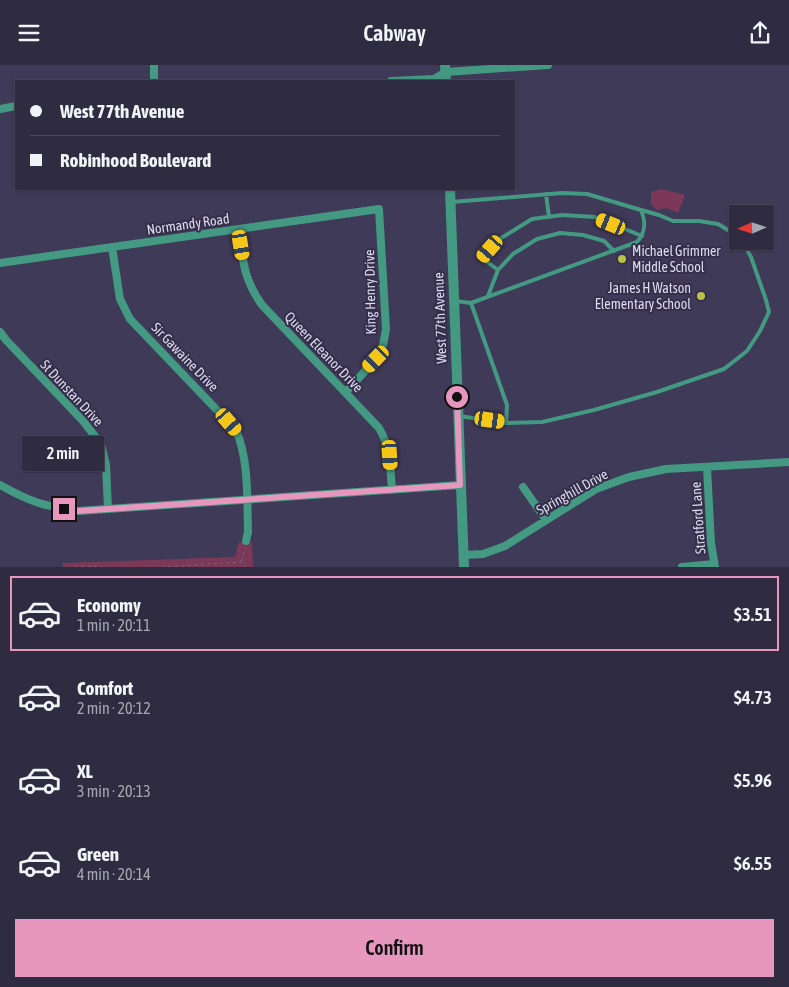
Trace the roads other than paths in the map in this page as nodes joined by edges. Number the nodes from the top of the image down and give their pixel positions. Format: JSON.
{"nodes":[{"id":1,"x":154,"y":65,"type":"edge"},
{"id":2,"x":548,"y":65,"type":"edge"},
{"id":3,"x":507,"y":66,"type":"edge"},
{"id":4,"x":446,"y":73,"type":"edge"},
{"id":5,"x":154,"y":80,"type":"edge"},
{"id":6,"x":413,"y":80,"type":"edge"},
{"id":7,"x":15,"y":106,"type":"edge"},
{"id":8,"x":0,"y":109,"type":"edge"},
{"id":9,"x":450,"y":190,"type":"edge"},
{"id":10,"x":546,"y":194,"type":"junction"},
{"id":11,"x":450,"y":202,"type":"junction"},
{"id":12,"x":379,"y":209,"type":"joint"},
{"id":13,"x":641,"y":210,"type":"junction"},
{"id":14,"x":549,"y":217,"type":"junction"},
{"id":15,"x":239,"y":230,"type":"junction"},
{"id":16,"x":729,"y":230,"type":"edge"},
{"id":17,"x":642,"y":236,"type":"junction"},
{"id":18,"x":112,"y":247,"type":"junction"},
{"id":19,"x":747,"y":250,"type":"edge"},
{"id":20,"x":614,"y":251,"type":"junction"},
{"id":21,"x":0,"y":263,"type":"edge"},
{"id":22,"x":498,"y":270,"type":"junction"},
{"id":23,"x":488,"y":296,"type":"junction"},
{"id":24,"x":453,"y":301,"type":"junction"},
{"id":25,"x":471,"y":303,"type":"junction"},
{"id":26,"x":0,"y":332,"type":"edge"},
{"id":27,"x":346,"y":392,"type":"junction"},
{"id":28,"x":458,"y":416,"type":"junction"},
{"id":29,"x":506,"y":423,"type":"junction"},
{"id":30,"x":789,"y":462,"type":"edge"},
{"id":31,"x":707,"y":467,"type":"junction"},
{"id":32,"x":0,"y":485,"type":"edge"},
{"id":33,"x":460,"y":485,"type":"junction"},
{"id":34,"x":523,"y":487,"type":"dead end"},
{"id":35,"x":392,"y":490,"type":"junction"},
{"id":36,"x":247,"y":500,"type":"junction"},
{"id":37,"x":108,"y":509,"type":"junction"},
{"id":38,"x":546,"y":521,"type":"junction"},
{"id":39,"x":246,"y":541,"type":"road end"},
{"id":40,"x":464,"y":555,"type":"junction"},
{"id":41,"x":715,"y":565,"type":"edge"},
{"id":42,"x":464,"y":567,"type":"edge"},
{"id":43,"x":682,"y":567,"type":"edge"}],
"edges":[{"from":1,"to":5,"type":"street"},
{"from":2,"to":3,"type":"street"},
{"from":3,"to":4,"type":"street"},
{"from":4,"to":6,"type":"street"},
{"from":7,"to":8,"type":"street"},
{"from":9,"to":11,"type":"street","name":"West 77th Avenue"},
{"from":10,"to":11,"type":"lane"},
{"from":10,"to":13,"type":"lane"},
{"from":10,"to":14,"type":"lane"},
{"from":11,"to":24,"type":"street","name":"West 77th Avenue"},
{"from":12,"to":15,"type":"street","name":"Normandy Road"},
{"from":12,"to":27,"type":"street","name":"King Henry Drive"},
{"from":13,"to":16,"type":"lane"},
{"from":13,"to":17,"type":"lane"},
{"from":14,"to":17,"type":"lane"},
{"from":14,"to":22,"type":"lane"},
{"from":15,"to":18,"type":"street","name":"Normandy Road"},
{"from":15,"to":27,"type":"street","name":"Queen Eleanor Drive"},
{"from":17,"to":20,"type":"lane"},
{"from":18,"to":21,"type":"street","name":"Normandy Road"},
{"from":18,"to":36,"type":"street","name":"Sir Gawaine Drive"},
{"from":19,"to":29,"type":"lane"},
{"from":20,"to":22,"type":"lane"},
{"from":20,"to":23,"type":"lane"},
{"from":22,"to":23,"type":"lane"},
{"from":23,"to":25,"type":"lane"},
{"from":24,"to":25,"type":"lane"},
{"from":24,"to":28,"type":"street","name":"West 77th Avenue"},
{"from":25,"to":29,"type":"lane"},
{"from":26,"to":37,"type":"street","name":"St Dunstan Drive"},
{"from":27,"to":35,"type":"street","name":"Queen Eleanor Drive"},
{"from":28,"to":29,"type":"lane"},
{"from":28,"to":33,"type":"street","name":"West 77th Avenue"},
{"from":30,"to":31,"type":"street","name":"Springhill Drive"},
{"from":31,"to":38,"type":"street","name":"Springhill Drive"},
{"from":31,"to":41,"type":"street","name":"Stratford Lane"},
{"from":32,"to":37,"type":"street"},
{"from":33,"to":35,"type":"street"},
{"from":33,"to":40,"type":"street","name":"West 77th Avenue"},
{"from":34,"to":38,"type":"street"},
{"from":35,"to":36,"type":"street"},
{"from":36,"to":37,"type":"street"},
{"from":36,"to":39,"type":"street","name":"Sir Gawaine Drive"},
{"from":38,"to":40,"type":"street","name":"Springhill Drive"},
{"from":40,"to":42,"type":"street","name":"West 77th Avenue"},
{"from":41,"to":43,"type":"street"}]}
